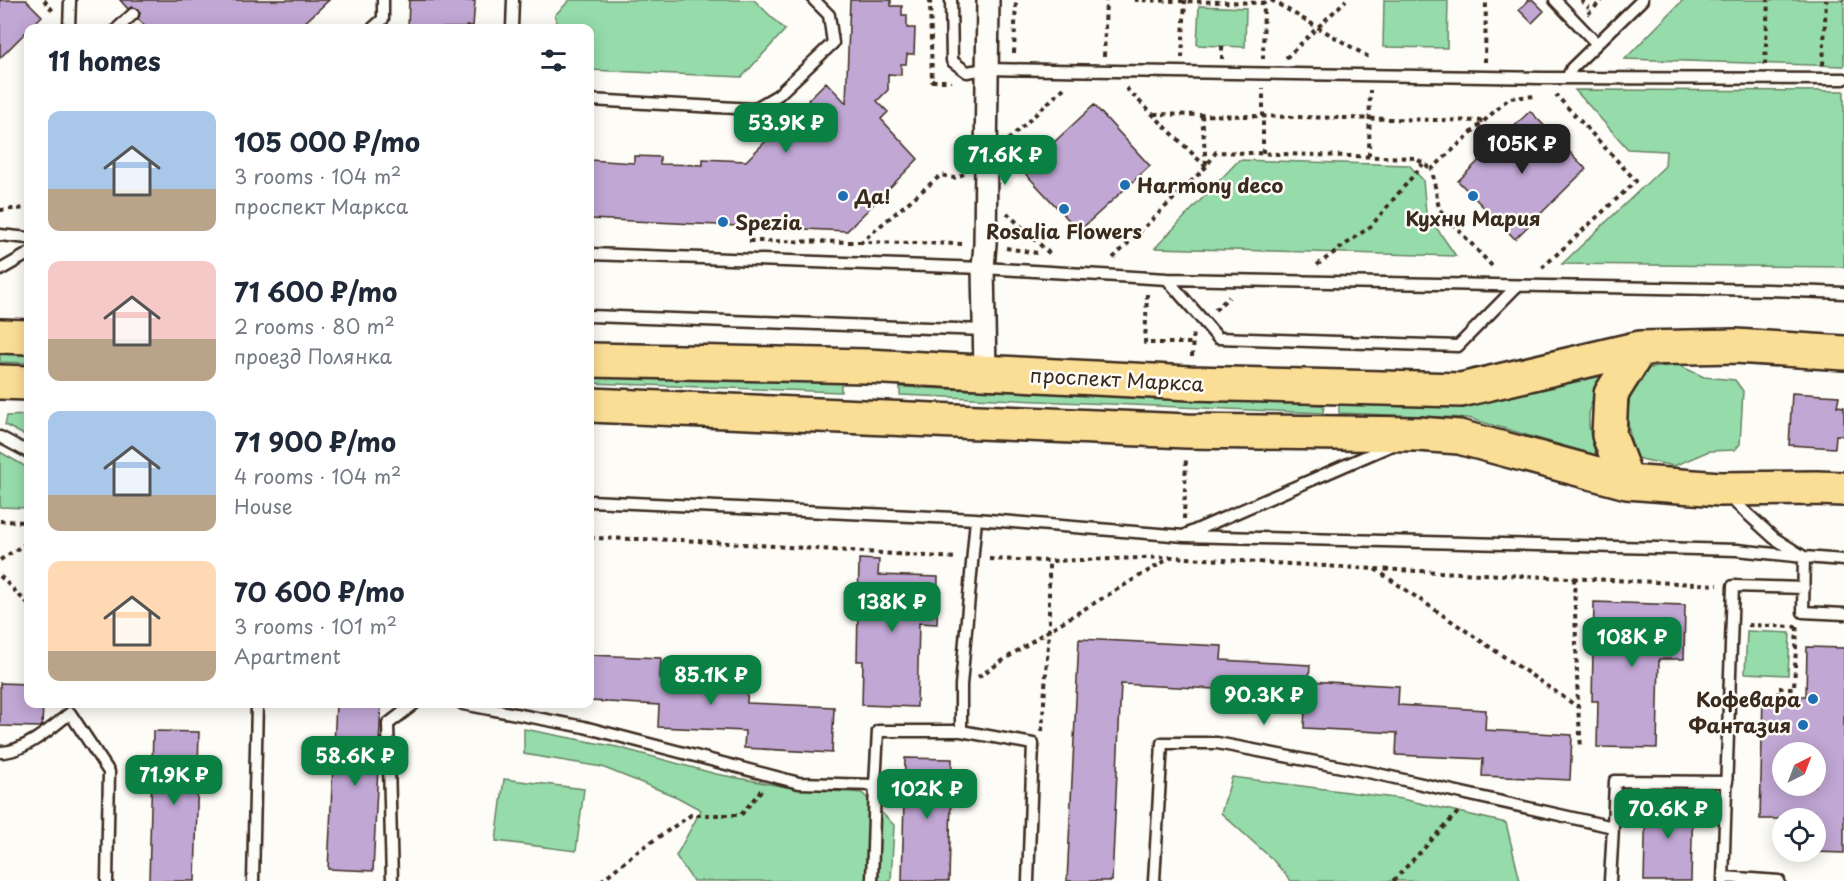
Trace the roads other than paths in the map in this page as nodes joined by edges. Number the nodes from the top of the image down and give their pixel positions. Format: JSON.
{"nodes":[{"id":1,"x":70,"y":0,"type":"edge"},
{"id":2,"x":383,"y":0,"type":"edge"},
{"id":3,"x":513,"y":0,"type":"edge"},
{"id":4,"x":814,"y":0,"type":"edge"},
{"id":5,"x":951,"y":0,"type":"edge"},
{"id":6,"x":988,"y":0,"type":"edge"},
{"id":7,"x":1555,"y":0,"type":"edge"},
{"id":8,"x":1642,"y":0,"type":"edge"},
{"id":9,"x":133,"y":14,"type":"dead end"},
{"id":10,"x":69,"y":24,"type":"edge"},
{"id":11,"x":122,"y":24,"type":"edge"},
{"id":12,"x":377,"y":24,"type":"edge"},
{"id":13,"x":512,"y":24,"type":"edge"},
{"id":14,"x":1597,"y":44,"type":"junction"},
{"id":15,"x":986,"y":69,"type":"junction"},
{"id":16,"x":1568,"y":78,"type":"junction"},
{"id":17,"x":1844,"y":79,"type":"edge"},
{"id":18,"x":594,"y":100,"type":"edge"},
{"id":19,"x":0,"y":235,"type":"edge"},
{"id":20,"x":24,"y":238,"type":"edge"},
{"id":21,"x":594,"y":254,"type":"edge"},
{"id":22,"x":24,"y":256,"type":"edge"},
{"id":23,"x":983,"y":268,"type":"junction"},
{"id":24,"x":0,"y":270,"type":"edge"},
{"id":25,"x":1167,"y":279,"type":"junction"},
{"id":26,"x":1516,"y":286,"type":"junction"},
{"id":27,"x":1844,"y":293,"type":"edge"},
{"id":28,"x":594,"y":316,"type":"edge"},
{"id":29,"x":985,"y":330,"type":"junction"},
{"id":30,"x":0,"y":336,"type":"edge"},
{"id":31,"x":24,"y":337,"type":"edge"},
{"id":32,"x":1640,"y":348,"type":"junction"},
{"id":33,"x":1844,"y":353,"type":"edge"},
{"id":34,"x":594,"y":360,"type":"edge"},
{"id":35,"x":866,"y":366,"type":"junction"},
{"id":36,"x":985,"y":371,"type":"junction"},
{"id":37,"x":0,"y":382,"type":"edge"},
{"id":38,"x":24,"y":383,"type":"edge"},
{"id":39,"x":594,"y":405,"type":"edge"},
{"id":40,"x":866,"y":416,"type":"junction"},
{"id":41,"x":1418,"y":434,"type":"junction"},
{"id":42,"x":0,"y":436,"type":"edge"},
{"id":43,"x":24,"y":450,"type":"edge"},
{"id":44,"x":1627,"y":482,"type":"junction"},
{"id":45,"x":1720,"y":489,"type":"junction"},
{"id":46,"x":1844,"y":489,"type":"edge"},
{"id":47,"x":594,"y":501,"type":"edge"},
{"id":48,"x":976,"y":519,"type":"junction"},
{"id":49,"x":1184,"y":536,"type":"junction"},
{"id":50,"x":1804,"y":557,"type":"junction"},
{"id":51,"x":1844,"y":560,"type":"edge"},
{"id":52,"x":1804,"y":588,"type":"junction"},
{"id":53,"x":1844,"y":614,"type":"edge"},
{"id":54,"x":257,"y":708,"type":"edge"},
{"id":55,"x":409,"y":708,"type":"edge"},
{"id":56,"x":484,"y":708,"type":"edge"},
{"id":57,"x":961,"y":730,"type":"junction"},
{"id":58,"x":0,"y":752,"type":"edge"},
{"id":59,"x":1727,"y":782,"type":"junction"},
{"id":60,"x":875,"y":785,"type":"junction"},
{"id":61,"x":1613,"y":827,"type":"junction"},
{"id":62,"x":1723,"y":879,"type":"edge"},
{"id":63,"x":107,"y":881,"type":"edge"},
{"id":64,"x":253,"y":881,"type":"edge"},
{"id":65,"x":392,"y":881,"type":"edge"},
{"id":66,"x":872,"y":881,"type":"edge"},
{"id":67,"x":1028,"y":881,"type":"edge"},
{"id":68,"x":1154,"y":881,"type":"edge"},
{"id":69,"x":1610,"y":881,"type":"edge"},
{"id":70,"x":1779,"y":881,"type":"edge"}],
"edges":[{"from":1,"to":10,"type":"lane"},
{"from":2,"to":12,"type":"lane"},
{"from":3,"to":13,"type":"lane"},
{"from":4,"to":18,"type":"lane"},
{"from":5,"to":15,"type":"lane"},
{"from":6,"to":15,"type":"street"},
{"from":7,"to":14,"type":"lane"},
{"from":8,"to":14,"type":"lane"},
{"from":9,"to":11,"type":"lane"},
{"from":14,"to":16,"type":"lane"},
{"from":15,"to":16,"type":"lane"},
{"from":15,"to":23,"type":"street"},
{"from":16,"to":17,"type":"lane"},
{"from":19,"to":20,"type":"lane"},
{"from":21,"to":23,"type":"lane"},
{"from":22,"to":24,"type":"lane"},
{"from":23,"to":25,"type":"lane"},
{"from":23,"to":29,"type":"street"},
{"from":25,"to":26,"type":"lane"},
{"from":25,"to":26,"type":"lane"},
{"from":26,"to":27,"type":"lane"},
{"from":28,"to":29,"type":"lane"},
{"from":29,"to":36,"type":"street"},
{"from":30,"to":31,"type":"main road"},
{"from":32,"to":33,"type":"main road","name":"проспект Маркса"},
{"from":32,"to":36,"type":"main road","name":"проспект Маркса"},
{"from":32,"to":44,"type":"main road"},
{"from":34,"to":35,"type":"main road","name":"проспект Маркса"},
{"from":35,"to":36,"type":"main road","name":"проспект Маркса"},
{"from":35,"to":40,"type":"main road"},
{"from":37,"to":38,"type":"main road"},
{"from":39,"to":40,"type":"main road"},
{"from":40,"to":41,"type":"main road"},
{"from":41,"to":44,"type":"main road"},
{"from":41,"to":49,"type":"lane"},
{"from":42,"to":43,"type":"lane"},
{"from":44,"to":45,"type":"main road"},
{"from":45,"to":46,"type":"main road"},
{"from":45,"to":50,"type":"lane"},
{"from":47,"to":48,"type":"lane"},
{"from":48,"to":49,"type":"lane"},
{"from":48,"to":57,"type":"lane"},
{"from":49,"to":50,"type":"lane"},
{"from":50,"to":51,"type":"lane"},
{"from":50,"to":52,"type":"lane"},
{"from":52,"to":53,"type":"lane"},
{"from":52,"to":59,"type":"lane"},
{"from":54,"to":64,"type":"lane"},
{"from":55,"to":65,"type":"lane"},
{"from":56,"to":60,"type":"lane"},
{"from":57,"to":60,"type":"lane"},
{"from":57,"to":67,"type":"lane"},
{"from":58,"to":63,"type":"lane"},
{"from":59,"to":61,"type":"lane"},
{"from":59,"to":62,"type":"lane"},
{"from":60,"to":66,"type":"lane"},
{"from":61,"to":68,"type":"lane"},
{"from":61,"to":69,"type":"lane"},
{"from":62,"to":70,"type":"lane"}]}
